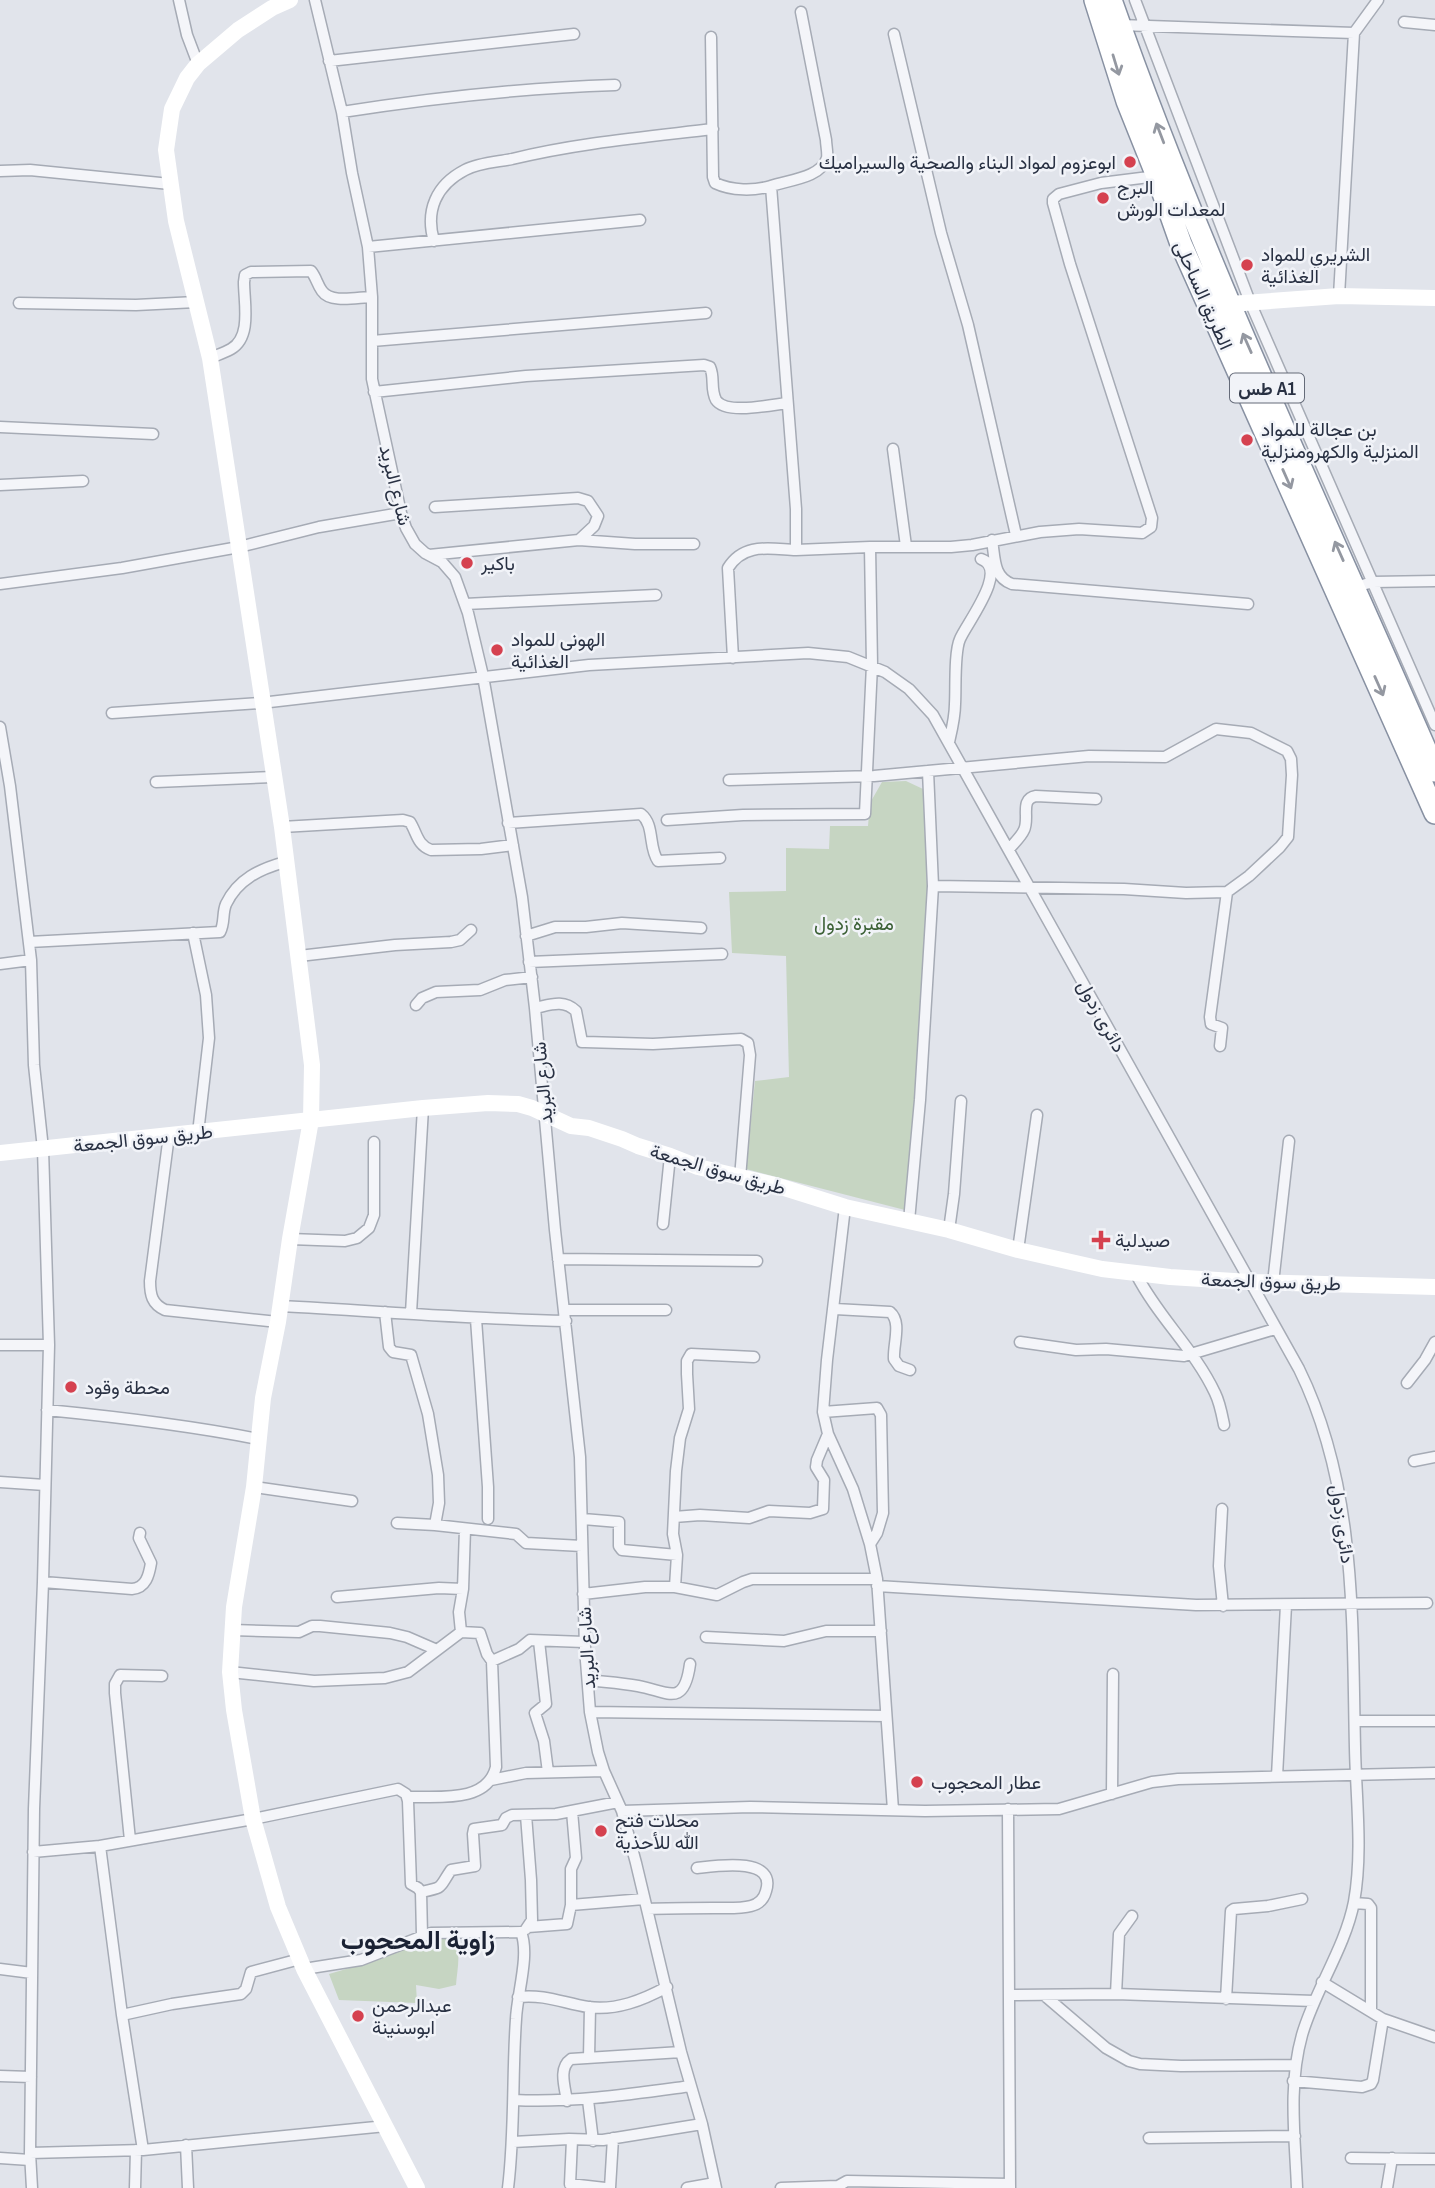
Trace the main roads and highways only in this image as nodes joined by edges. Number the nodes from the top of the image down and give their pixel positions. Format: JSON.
{"nodes":[{"id":1,"x":1095,"y":0,"type":"edge"},
{"id":2,"x":1111,"y":0,"type":"edge"},
{"id":3,"x":1435,"y":771,"type":"edge"},
{"id":4,"x":1435,"y":813,"type":"edge"}],
"edges":[{"from":1,"to":4,"type":"highway","name":"الطريق الساحلى","number":"طس A1","one_way":true},
{"from":3,"to":2,"type":"highway","name":"الطريق الساحلى","number":"طس A1","one_way":true}]}
